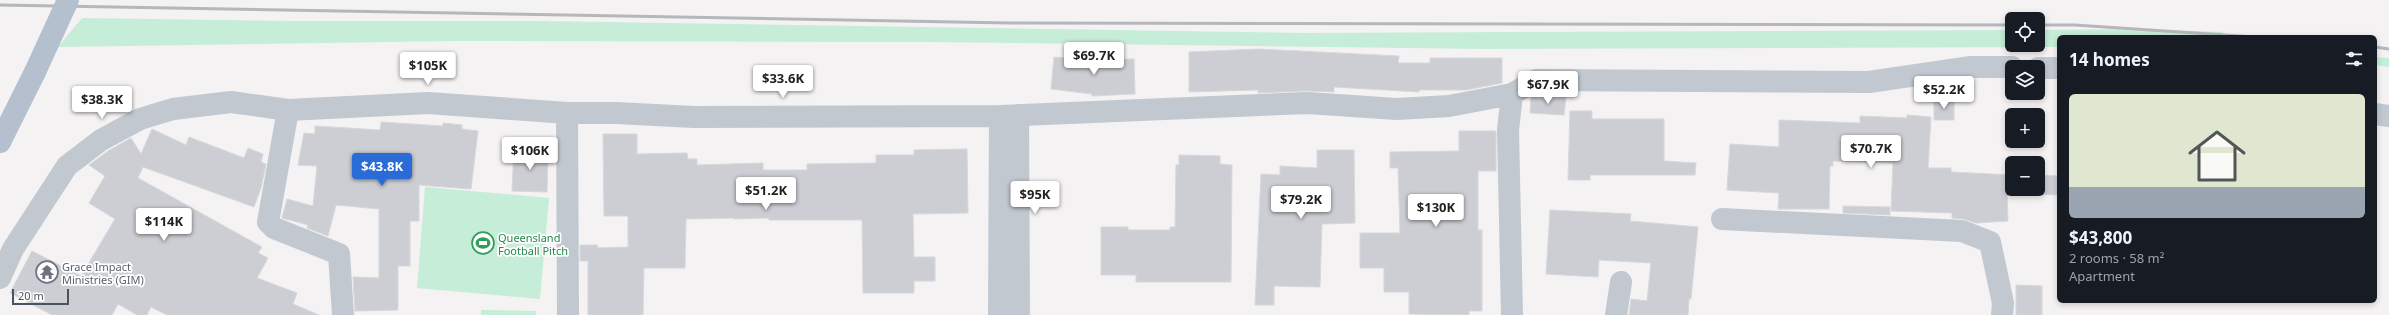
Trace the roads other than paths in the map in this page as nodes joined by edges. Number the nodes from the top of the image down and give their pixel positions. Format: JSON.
{"nodes":[{"id":1,"x":68,"y":0,"type":"edge"},
{"id":2,"x":2005,"y":68,"type":"edge"},
{"id":3,"x":2045,"y":68,"type":"edge"},
{"id":4,"x":2057,"y":68,"type":"edge"},
{"id":5,"x":1512,"y":94,"type":"junction"},
{"id":6,"x":288,"y":110,"type":"junction"},
{"id":7,"x":567,"y":114,"type":"junction"},
{"id":8,"x":2377,"y":114,"type":"edge"},
{"id":9,"x":1009,"y":115,"type":"junction"},
{"id":10,"x":2389,"y":116,"type":"edge"},
{"id":11,"x":6,"y":117,"type":"edge"},
{"id":12,"x":0,"y":142,"type":"edge"},
{"id":13,"x":1722,"y":220,"type":"dead end"},
{"id":14,"x":0,"y":278,"type":"edge"},
{"id":15,"x":1621,"y":282,"type":"dead end"},
{"id":16,"x":343,"y":315,"type":"edge"},
{"id":17,"x":568,"y":315,"type":"edge"},
{"id":18,"x":999,"y":315,"type":"edge"},
{"id":19,"x":1019,"y":315,"type":"edge"},
{"id":20,"x":1512,"y":315,"type":"edge"},
{"id":21,"x":1616,"y":315,"type":"edge"},
{"id":22,"x":2002,"y":315,"type":"edge"}],
"edges":[{"from":1,"to":11,"type":"main road","bridge":true},
{"from":2,"to":5,"type":"street"},
{"from":3,"to":4,"type":"street"},
{"from":5,"to":9,"type":"street"},
{"from":5,"to":20,"type":"street"},
{"from":6,"to":7,"type":"street"},
{"from":6,"to":14,"type":"street"},
{"from":6,"to":16,"type":"street"},
{"from":7,"to":9,"type":"street"},
{"from":7,"to":17,"type":"street"},
{"from":8,"to":10,"type":"street"},
{"from":9,"to":18,"type":"street"},
{"from":9,"to":19,"type":"street"},
{"from":11,"to":12,"type":"main road"},
{"from":13,"to":22,"type":"street"},
{"from":15,"to":21,"type":"street"}]}
